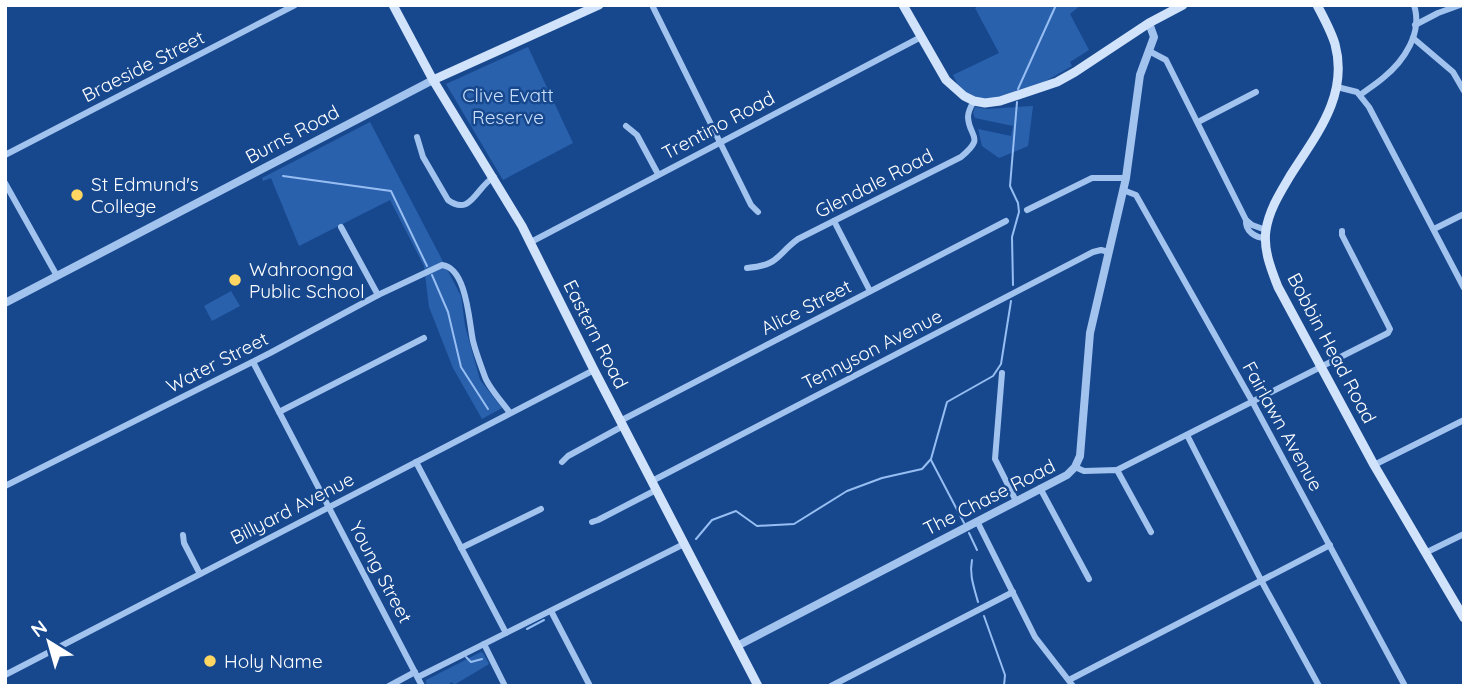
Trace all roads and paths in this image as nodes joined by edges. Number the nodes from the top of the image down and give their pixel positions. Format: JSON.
{"nodes":[{"id":1,"x":295,"y":5,"type":"edge"},
{"id":2,"x":393,"y":5,"type":"edge"},
{"id":3,"x":599,"y":5,"type":"edge"},
{"id":4,"x":652,"y":5,"type":"edge"},
{"id":5,"x":903,"y":5,"type":"edge"},
{"id":6,"x":1183,"y":5,"type":"edge"},
{"id":7,"x":1317,"y":5,"type":"edge"},
{"id":8,"x":1414,"y":5,"type":"edge"},
{"id":9,"x":1460,"y":5,"type":"edge"},
{"id":10,"x":1149,"y":23,"type":"junction"},
{"id":11,"x":1415,"y":24,"type":"junction"},
{"id":12,"x":921,"y":37,"type":"junction"},
{"id":13,"x":1413,"y":38,"type":"junction"},
{"id":14,"x":1149,"y":51,"type":"junction"},
{"id":15,"x":433,"y":80,"type":"junction"},
{"id":16,"x":1337,"y":87,"type":"junction"},
{"id":17,"x":1464,"y":91,"type":"edge"},
{"id":18,"x":1256,"y":92,"type":"dead end"},
{"id":19,"x":1360,"y":95,"type":"junction"},
{"id":20,"x":974,"y":101,"type":"junction"},
{"id":21,"x":1198,"y":122,"type":"junction"},
{"id":22,"x":626,"y":126,"type":"dead end"},
{"id":23,"x":417,"y":137,"type":"dead end"},
{"id":24,"x":720,"y":142,"type":"junction"},
{"id":25,"x":5,"y":155,"type":"edge"},
{"id":26,"x":658,"y":174,"type":"junction"},
{"id":27,"x":494,"y":177,"type":"junction"},
{"id":28,"x":1126,"y":178,"type":"junction"},
{"id":29,"x":5,"y":183,"type":"edge"},
{"id":30,"x":483,"y":186,"type":"junction"},
{"id":31,"x":500,"y":187,"type":"junction"},
{"id":32,"x":1123,"y":190,"type":"junction"},
{"id":33,"x":1027,"y":210,"type":"dead end"},
{"id":34,"x":758,"y":212,"type":"dead end"},
{"id":35,"x":1464,"y":214,"type":"edge"},
{"id":36,"x":834,"y":221,"type":"junction"},
{"id":37,"x":1006,"y":221,"type":"dead end"},
{"id":38,"x":341,"y":228,"type":"dead end"},
{"id":39,"x":1434,"y":229,"type":"junction"},
{"id":40,"x":1342,"y":231,"type":"dead end"},
{"id":41,"x":1266,"y":234,"type":"junction"},
{"id":42,"x":531,"y":242,"type":"junction"},
{"id":43,"x":1109,"y":252,"type":"junction"},
{"id":44,"x":747,"y":268,"type":"dead end"},
{"id":45,"x":57,"y":276,"type":"junction"},
{"id":46,"x":1462,"y":282,"type":"edge"},
{"id":47,"x":870,"y":291,"type":"junction"},
{"id":48,"x":378,"y":295,"type":"junction"},
{"id":49,"x":5,"y":303,"type":"edge"},
{"id":50,"x":424,"y":338,"type":"dead end"},
{"id":51,"x":253,"y":362,"type":"junction"},
{"id":52,"x":1321,"y":366,"type":"junction"},
{"id":53,"x":594,"y":370,"type":"junction"},
{"id":54,"x":1002,"y":373,"type":"dead end"},
{"id":55,"x":1252,"y":401,"type":"junction"},
{"id":56,"x":279,"y":412,"type":"junction"},
{"id":57,"x":510,"y":413,"type":"junction"},
{"id":58,"x":1464,"y":420,"type":"edge"},
{"id":59,"x":622,"y":424,"type":"junction"},
{"id":60,"x":1187,"y":435,"type":"junction"},
{"id":61,"x":416,"y":462,"type":"junction"},
{"id":62,"x":562,"y":462,"type":"dead end"},
{"id":63,"x":1374,"y":465,"type":"junction"},
{"id":64,"x":1075,"y":467,"type":"junction"},
{"id":65,"x":1117,"y":471,"type":"junction"},
{"id":66,"x":652,"y":481,"type":"junction"},
{"id":67,"x":5,"y":486,"type":"edge"},
{"id":68,"x":1040,"y":488,"type":"junction"},
{"id":69,"x":656,"y":490,"type":"junction"},
{"id":70,"x":1016,"y":501,"type":"junction"},
{"id":71,"x":329,"y":507,"type":"junction"},
{"id":72,"x":541,"y":509,"type":"dead end"},
{"id":73,"x":977,"y":521,"type":"junction"},
{"id":74,"x":592,"y":522,"type":"dead end"},
{"id":75,"x":1151,"y":533,"type":"dead end"},
{"id":76,"x":1464,"y":534,"type":"edge"},
{"id":77,"x":183,"y":535,"type":"dead end"},
{"id":78,"x":684,"y":544,"type":"junction"},
{"id":79,"x":1330,"y":545,"type":"junction"},
{"id":80,"x":461,"y":548,"type":"junction"},
{"id":81,"x":1425,"y":553,"type":"junction"},
{"id":82,"x":200,"y":574,"type":"junction"},
{"id":83,"x":1088,"y":579,"type":"dead end"},
{"id":84,"x":1262,"y":582,"type":"junction"},
{"id":85,"x":1013,"y":592,"type":"junction"},
{"id":86,"x":551,"y":611,"type":"junction"},
{"id":87,"x":1464,"y":618,"type":"edge"},
{"id":88,"x":506,"y":633,"type":"junction"},
{"id":89,"x":484,"y":644,"type":"junction"},
{"id":90,"x":737,"y":646,"type":"junction"},
{"id":91,"x":416,"y":675,"type":"junction"},
{"id":92,"x":5,"y":676,"type":"edge"},
{"id":93,"x":1071,"y":683,"type":"edge"},
{"id":94,"x":389,"y":686,"type":"edge"},
{"id":95,"x":422,"y":686,"type":"edge"},
{"id":96,"x":505,"y":686,"type":"edge"},
{"id":97,"x":590,"y":686,"type":"edge"},
{"id":98,"x":758,"y":686,"type":"edge"},
{"id":99,"x":831,"y":686,"type":"edge"},
{"id":100,"x":1319,"y":686,"type":"edge"},
{"id":101,"x":1405,"y":686,"type":"edge"}],
"edges":[{"from":1,"to":25,"type":"street","name":"Braeside Street"},
{"from":2,"to":15,"type":"main road","name":"Eastern Road"},
{"from":3,"to":15,"type":"main road","name":"Burns Road"},
{"from":4,"to":24,"type":"street"},
{"from":5,"to":12,"type":"main road"},
{"from":6,"to":10,"type":"main road"},
{"from":7,"to":16,"type":"main road"},
{"from":8,"to":11,"type":"street"},
{"from":9,"to":11,"type":"street"},
{"from":10,"to":14,"type":"street","name":"The Chase Road"},
{"from":10,"to":20,"type":"main road"},
{"from":11,"to":13,"type":"street"},
{"from":12,"to":20,"type":"main road"},
{"from":12,"to":24,"type":"street","name":"Trentino Road"},
{"from":13,"to":17,"type":"street"},
{"from":13,"to":19,"type":"street"},
{"from":14,"to":21,"type":"street"},
{"from":14,"to":28,"type":"street","name":"The Chase Road"},
{"from":15,"to":27,"type":"main road","name":"Eastern Road"},
{"from":15,"to":45,"type":"street","name":"Burns Road"},
{"from":16,"to":19,"type":"street"},
{"from":16,"to":41,"type":"main road"},
{"from":18,"to":21,"type":"street"},
{"from":19,"to":39,"type":"street"},
{"from":20,"to":36,"type":"street","name":"Glendale Road"},
{"from":21,"to":41,"type":"street"},
{"from":22,"to":26,"type":"street"},
{"from":23,"to":30,"type":"street"},
{"from":24,"to":26,"type":"street","name":"Trentino Road"},
{"from":24,"to":34,"type":"street"},
{"from":26,"to":42,"type":"street","name":"Trentino Road"},
{"from":27,"to":30,"type":"street"},
{"from":27,"to":31,"type":"main road","name":"Eastern Road"},
{"from":28,"to":32,"type":"street","name":"The Chase Road"},
{"from":28,"to":33,"type":"street"},
{"from":29,"to":45,"type":"street"},
{"from":30,"to":31,"type":"street"},
{"from":31,"to":42,"type":"main road","name":"Eastern Road"},
{"from":32,"to":43,"type":"street","name":"The Chase Road"},
{"from":32,"to":55,"type":"street","name":"Fairlawn Avenue"},
{"from":35,"to":39,"type":"street"},
{"from":36,"to":44,"type":"street","name":"Glendale Road"},
{"from":36,"to":47,"type":"street"},
{"from":37,"to":47,"type":"street","name":"Alice Street"},
{"from":38,"to":48,"type":"street"},
{"from":39,"to":46,"type":"street"},
{"from":40,"to":52,"type":"street"},
{"from":41,"to":52,"type":"main road","name":"Bobbin Head Road"},
{"from":42,"to":53,"type":"main road","name":"Eastern Road"},
{"from":43,"to":64,"type":"street","name":"The Chase Road"},
{"from":43,"to":66,"type":"street","name":"Tennyson Avenue"},
{"from":45,"to":49,"type":"street","name":"Burns Road"},
{"from":47,"to":59,"type":"street","name":"Alice Street"},
{"from":48,"to":51,"type":"street","name":"Water Street"},
{"from":48,"to":57,"type":"street","name":"Water Street"},
{"from":50,"to":56,"type":"street"},
{"from":51,"to":56,"type":"street","name":"Young Street"},
{"from":51,"to":67,"type":"street","name":"Water Street"},
{"from":52,"to":55,"type":"street"},
{"from":52,"to":63,"type":"main road","name":"Bobbin Head Road"},
{"from":53,"to":57,"type":"street","name":"Billyard Avenue"},
{"from":53,"to":59,"type":"main road","name":"Eastern Road"},
{"from":54,"to":70,"type":"street"},
{"from":55,"to":60,"type":"street"},
{"from":55,"to":79,"type":"street","name":"Fairlawn Avenue"},
{"from":56,"to":71,"type":"street","name":"Young Street"},
{"from":57,"to":61,"type":"street","name":"Billyard Avenue"},
{"from":58,"to":63,"type":"street"},
{"from":59,"to":62,"type":"street","name":"Alice Street"},
{"from":59,"to":66,"type":"main road","name":"Eastern Road"},
{"from":60,"to":65,"type":"street"},
{"from":60,"to":84,"type":"street"},
{"from":61,"to":71,"type":"street","name":"Billyard Avenue"},
{"from":61,"to":80,"type":"street"},
{"from":63,"to":81,"type":"main road","name":"Bobbin Head Road"},
{"from":64,"to":65,"type":"street"},
{"from":64,"to":68,"type":"street","name":"The Chase Road"},
{"from":65,"to":75,"type":"street"},
{"from":66,"to":69,"type":"main road","name":"Eastern Road"},
{"from":68,"to":70,"type":"street","name":"The Chase Road"},
{"from":68,"to":83,"type":"street"},
{"from":69,"to":74,"type":"street"},
{"from":69,"to":78,"type":"main road","name":"Eastern Road"},
{"from":70,"to":73,"type":"street","name":"The Chase Road"},
{"from":71,"to":82,"type":"street","name":"Billyard Avenue"},
{"from":71,"to":91,"type":"street","name":"Young Street"},
{"from":72,"to":80,"type":"street"},
{"from":73,"to":85,"type":"street"},
{"from":73,"to":90,"type":"street","name":"The Chase Road"},
{"from":76,"to":81,"type":"street"},
{"from":77,"to":82,"type":"street"},
{"from":78,"to":86,"type":"street"},
{"from":78,"to":90,"type":"main road","name":"Eastern Road"},
{"from":79,"to":84,"type":"street"},
{"from":79,"to":101,"type":"street","name":"Fairlawn Avenue"},
{"from":80,"to":88,"type":"street"},
{"from":81,"to":87,"type":"main road","name":"Bobbin Head Road"},
{"from":82,"to":92,"type":"street","name":"Billyard Avenue"},
{"from":84,"to":93,"type":"street"},
{"from":84,"to":100,"type":"street"},
{"from":85,"to":93,"type":"street"},
{"from":85,"to":99,"type":"street"},
{"from":86,"to":88,"type":"street"},
{"from":86,"to":97,"type":"street"},
{"from":88,"to":89,"type":"street"},
{"from":89,"to":91,"type":"street"},
{"from":89,"to":96,"type":"street"},
{"from":90,"to":98,"type":"main road","name":"Eastern Road"},
{"from":91,"to":94,"type":"street"},
{"from":91,"to":95,"type":"street","name":"Young Street"}]}
